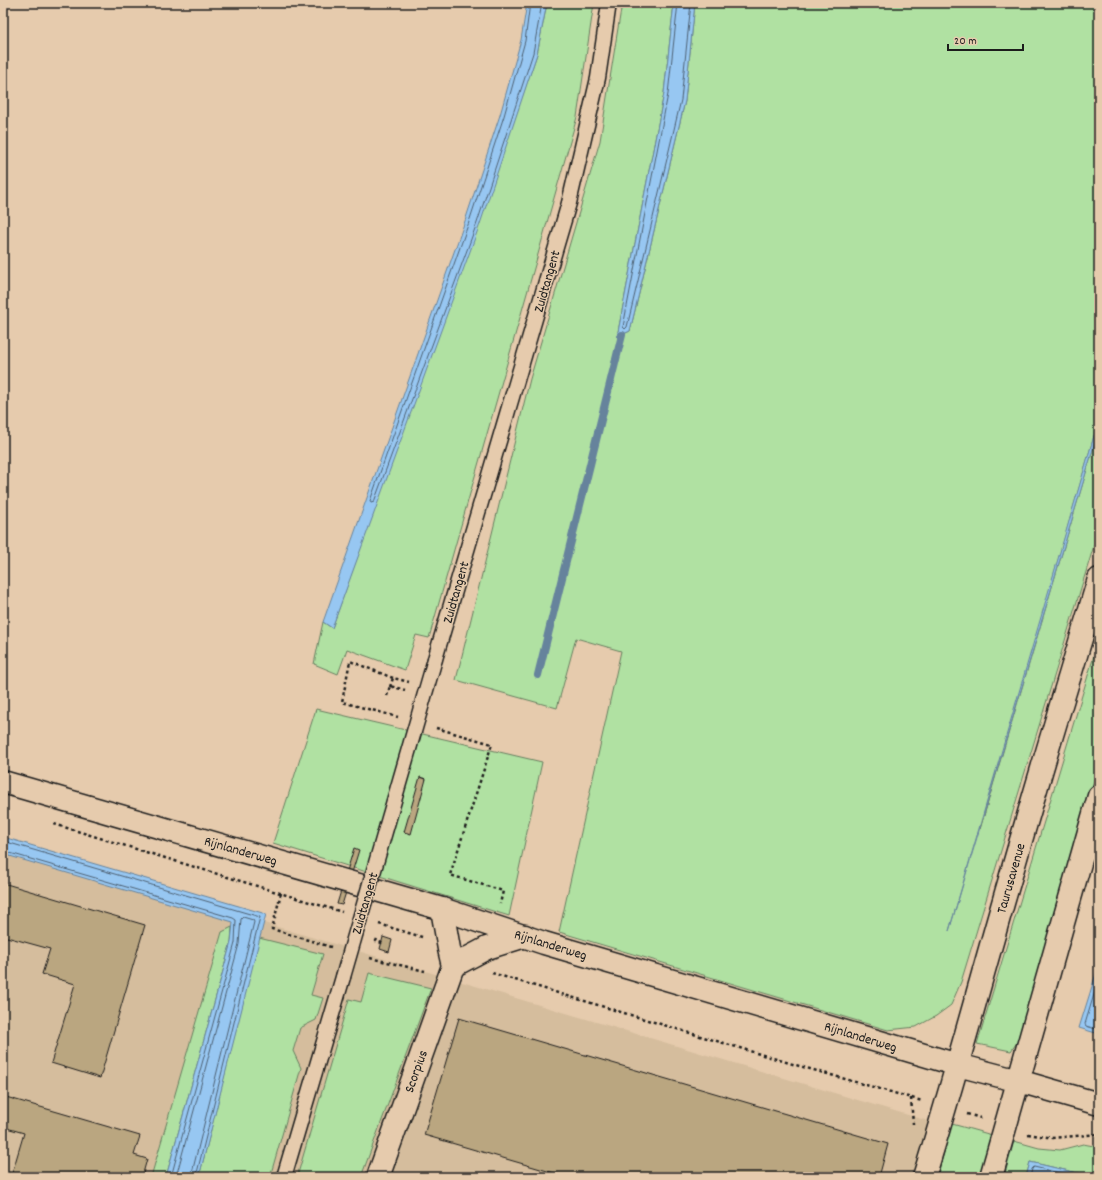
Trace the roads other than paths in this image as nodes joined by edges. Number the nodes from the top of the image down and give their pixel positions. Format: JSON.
{"nodes":[{"id":1,"x":609,"y":3,"type":"edge"},
{"id":2,"x":1099,"y":579,"type":"edge"},
{"id":3,"x":3,"y":782,"type":"edge"},
{"id":4,"x":1099,"y":796,"type":"edge"},
{"id":5,"x":442,"y":909,"type":"junction"},
{"id":6,"x":525,"y":936,"type":"junction"},
{"id":7,"x":453,"y":966,"type":"junction"},
{"id":8,"x":958,"y":1065,"type":"junction"},
{"id":9,"x":1019,"y":1080,"type":"junction"},
{"id":10,"x":1099,"y":1104,"type":"edge"},
{"id":11,"x":284,"y":1177,"type":"edge"},
{"id":12,"x":378,"y":1177,"type":"edge"},
{"id":13,"x":924,"y":1177,"type":"edge"},
{"id":14,"x":991,"y":1177,"type":"edge"}],
"edges":[{"from":1,"to":11,"type":"lane","name":"Zuidtangent","bridge":true},
{"from":2,"to":8,"type":"street","name":"Taurusavenue"},
{"from":3,"to":5,"type":"street","name":"Rijnlanderweg"},
{"from":4,"to":9,"type":"street"},
{"from":5,"to":6,"type":"street","name":"Rijnlanderweg"},
{"from":5,"to":7,"type":"street"},
{"from":6,"to":7,"type":"street"},
{"from":6,"to":8,"type":"street","name":"Rijnlanderweg"},
{"from":7,"to":12,"type":"street","name":"Scorpius"},
{"from":8,"to":9,"type":"street","name":"Rijnlanderweg"},
{"from":8,"to":13,"type":"street","name":"Taurusavenue"},
{"from":9,"to":10,"type":"street","name":"Rijnlanderweg"},
{"from":9,"to":14,"type":"street"}]}
